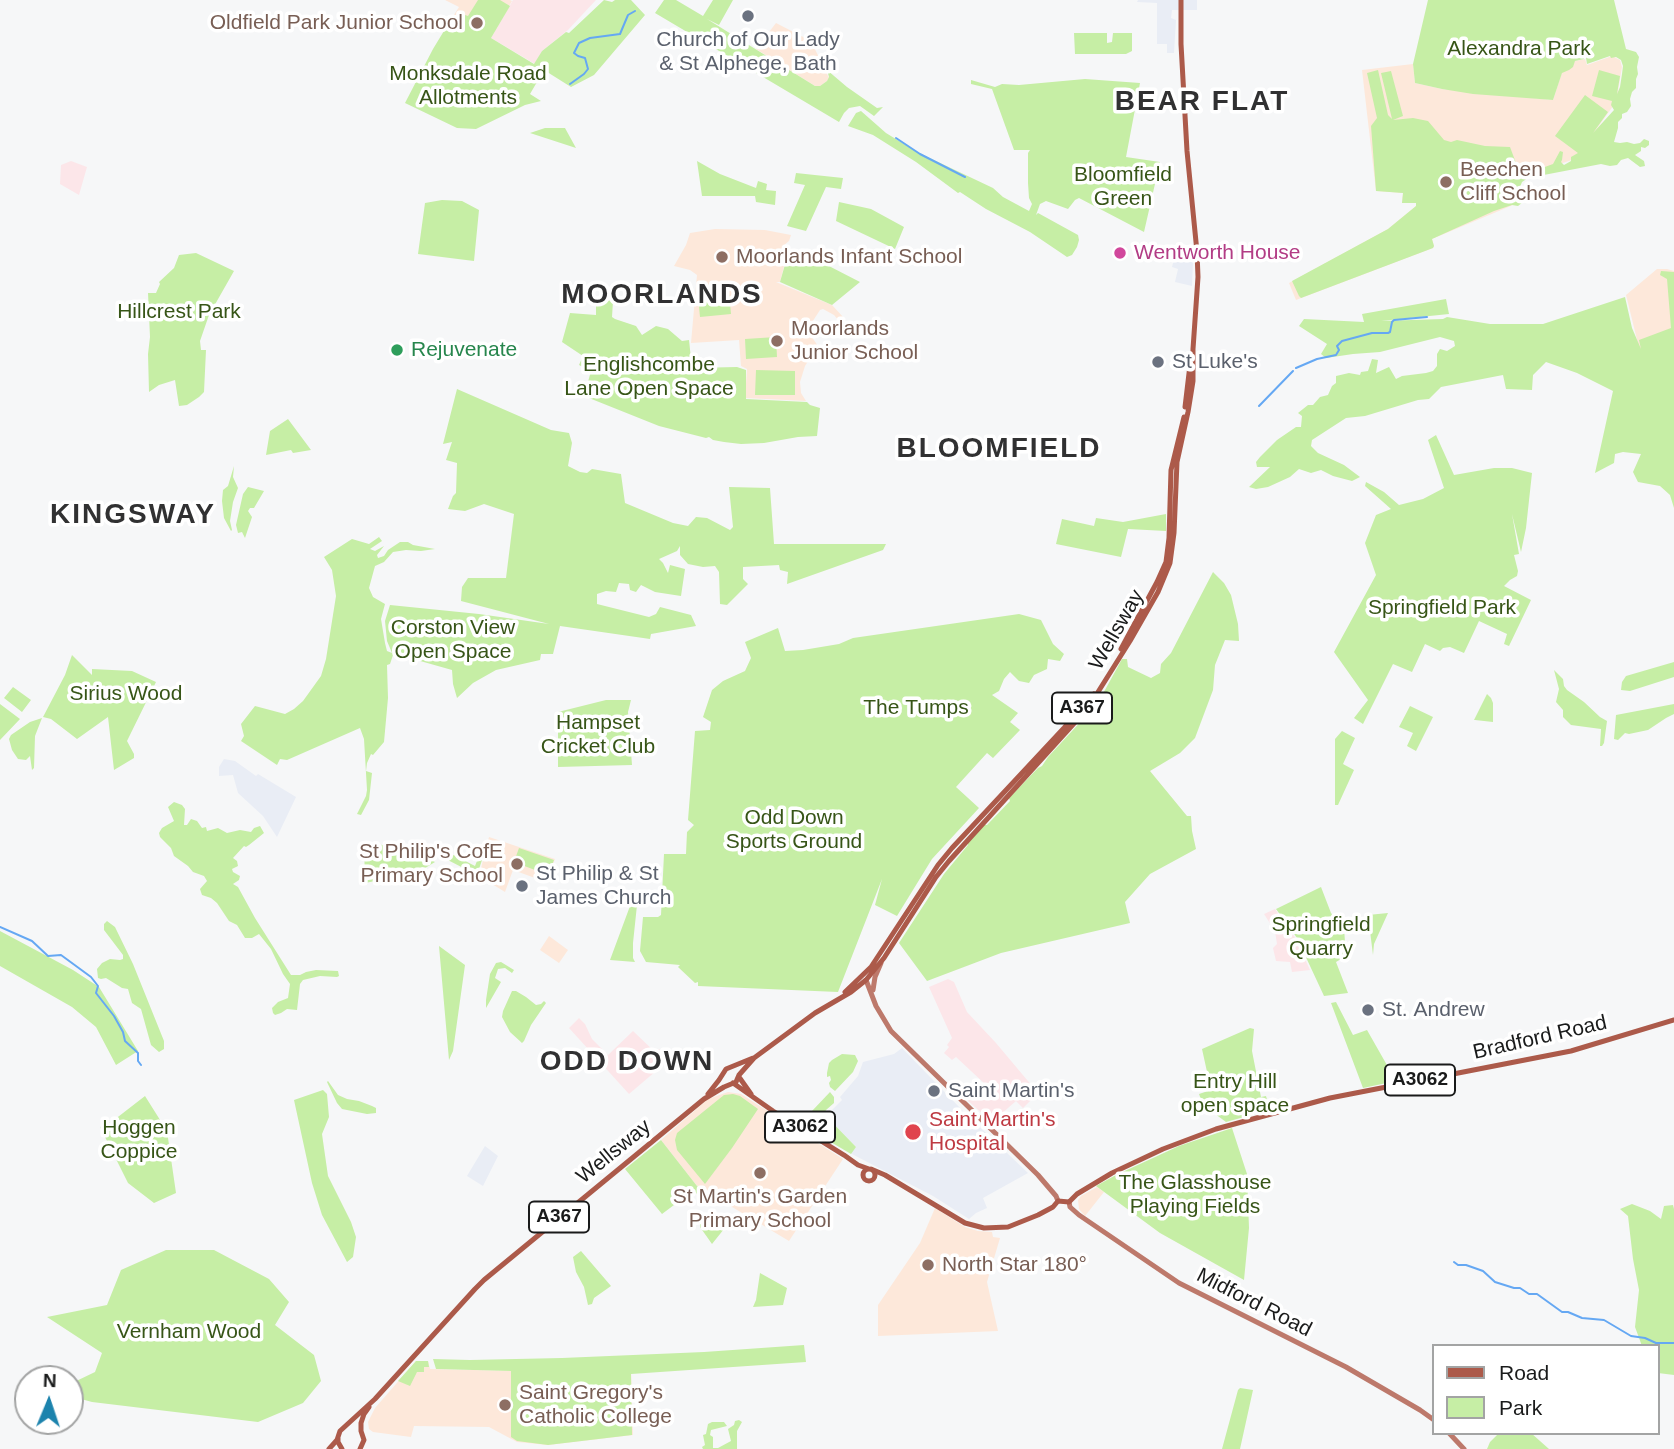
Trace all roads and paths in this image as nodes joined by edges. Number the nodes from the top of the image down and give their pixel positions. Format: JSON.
{"nodes":[{"id":1,"x":1181,"y":0,"type":"edge"},
{"id":2,"x":962,"y":841,"type":"junction"},
{"id":3,"x":884,"y":958,"type":"junction"},
{"id":4,"x":864,"y":978,"type":"junction"},
{"id":5,"x":872,"y":995,"type":"junction"},
{"id":6,"x":1674,"y":1020,"type":"edge"},
{"id":7,"x":754,"y":1058,"type":"junction"},
{"id":8,"x":732,"y":1067,"type":"junction"},
{"id":9,"x":723,"y":1075,"type":"junction"},
{"id":10,"x":739,"y":1076,"type":"junction"},
{"id":11,"x":732,"y":1083,"type":"junction"},
{"id":12,"x":753,"y":1097,"type":"junction"},
{"id":13,"x":704,"y":1099,"type":"junction"},
{"id":14,"x":847,"y":1157,"type":"junction"},
{"id":15,"x":870,"y":1169,"type":"junction"},
{"id":16,"x":863,"y":1175,"type":"junction"},
{"id":17,"x":873,"y":1180,"type":"junction"},
{"id":18,"x":899,"y":1184,"type":"junction"},
{"id":19,"x":1058,"y":1201,"type":"junction"},
{"id":20,"x":1069,"y":1202,"type":"junction"},
{"id":21,"x":375,"y":1399,"type":"junction"},
{"id":22,"x":1432,"y":1419,"type":"edge"},
{"id":23,"x":345,"y":1427,"type":"junction"},
{"id":24,"x":361,"y":1431,"type":"junction"},
{"id":25,"x":1451,"y":1435,"type":"edge"},
{"id":26,"x":338,"y":1438,"type":"junction"},
{"id":27,"x":329,"y":1449,"type":"edge"},
{"id":28,"x":342,"y":1449,"type":"edge"},
{"id":29,"x":360,"y":1449,"type":"edge"},
{"id":30,"x":1465,"y":1449,"type":"edge"}],
"edges":[{"from":1,"to":2,"type":"main road","name":"Wellsway","number":"A367"},
{"from":2,"to":3,"type":"main road","name":"Wellsway","number":"A367"},
{"from":2,"to":4,"type":"main road","name":"Wellsway","number":"A367"},
{"from":3,"to":4,"type":"main road","name":"Wellsway","number":"A367"},
{"from":3,"to":5,"type":"main road"},
{"from":4,"to":5,"type":"main road"},
{"from":4,"to":7,"type":"main road","name":"Wellsway","number":"A367"},
{"from":5,"to":19,"type":"main road"},
{"from":6,"to":20,"type":"main road","name":"Bradford Road","number":"A3062"},
{"from":7,"to":8,"type":"main road","name":"Wellsway","number":"A367"},
{"from":7,"to":10,"type":"main road","name":"Wellsway","number":"A367"},
{"from":8,"to":9,"type":"main road","name":"Wellsway"},
{"from":8,"to":10,"type":"main road"},
{"from":9,"to":11,"type":"main road"},
{"from":9,"to":13,"type":"main road","name":"Wellsway","number":"A367"},
{"from":10,"to":11,"type":"main road","name":"Wellsway"},
{"from":10,"to":12,"type":"main road","number":"A3062"},
{"from":11,"to":12,"type":"main road","number":"A3062"},
{"from":11,"to":13,"type":"main road","name":"Wellsway","number":"A367"},
{"from":12,"to":14,"type":"main road","number":"A3062"},
{"from":13,"to":21,"type":"main road","name":"Wellsway","number":"A367"},
{"from":14,"to":15,"type":"main road","number":"A3062"},
{"from":14,"to":16,"type":"main road","number":"A3062"},
{"from":15,"to":16,"type":"main road"},
{"from":15,"to":17,"type":"main road"},
{"from":15,"to":18,"type":"main road","number":"A3062"},
{"from":16,"to":17,"type":"main road"},
{"from":17,"to":18,"type":"main road","number":"A3062"},
{"from":18,"to":19,"type":"main road","number":"A3062"},
{"from":19,"to":20,"type":"main road"},
{"from":20,"to":22,"type":"main road","name":"Midford Road"},
{"from":21,"to":23,"type":"main road","number":"A367"},
{"from":21,"to":24,"type":"main road","number":"A367"},
{"from":23,"to":24,"type":"main road"},
{"from":23,"to":26,"type":"main road"},
{"from":24,"to":29,"type":"main road"},
{"from":25,"to":30,"type":"main road"},
{"from":26,"to":27,"type":"main road"},
{"from":26,"to":28,"type":"main road"}]}
